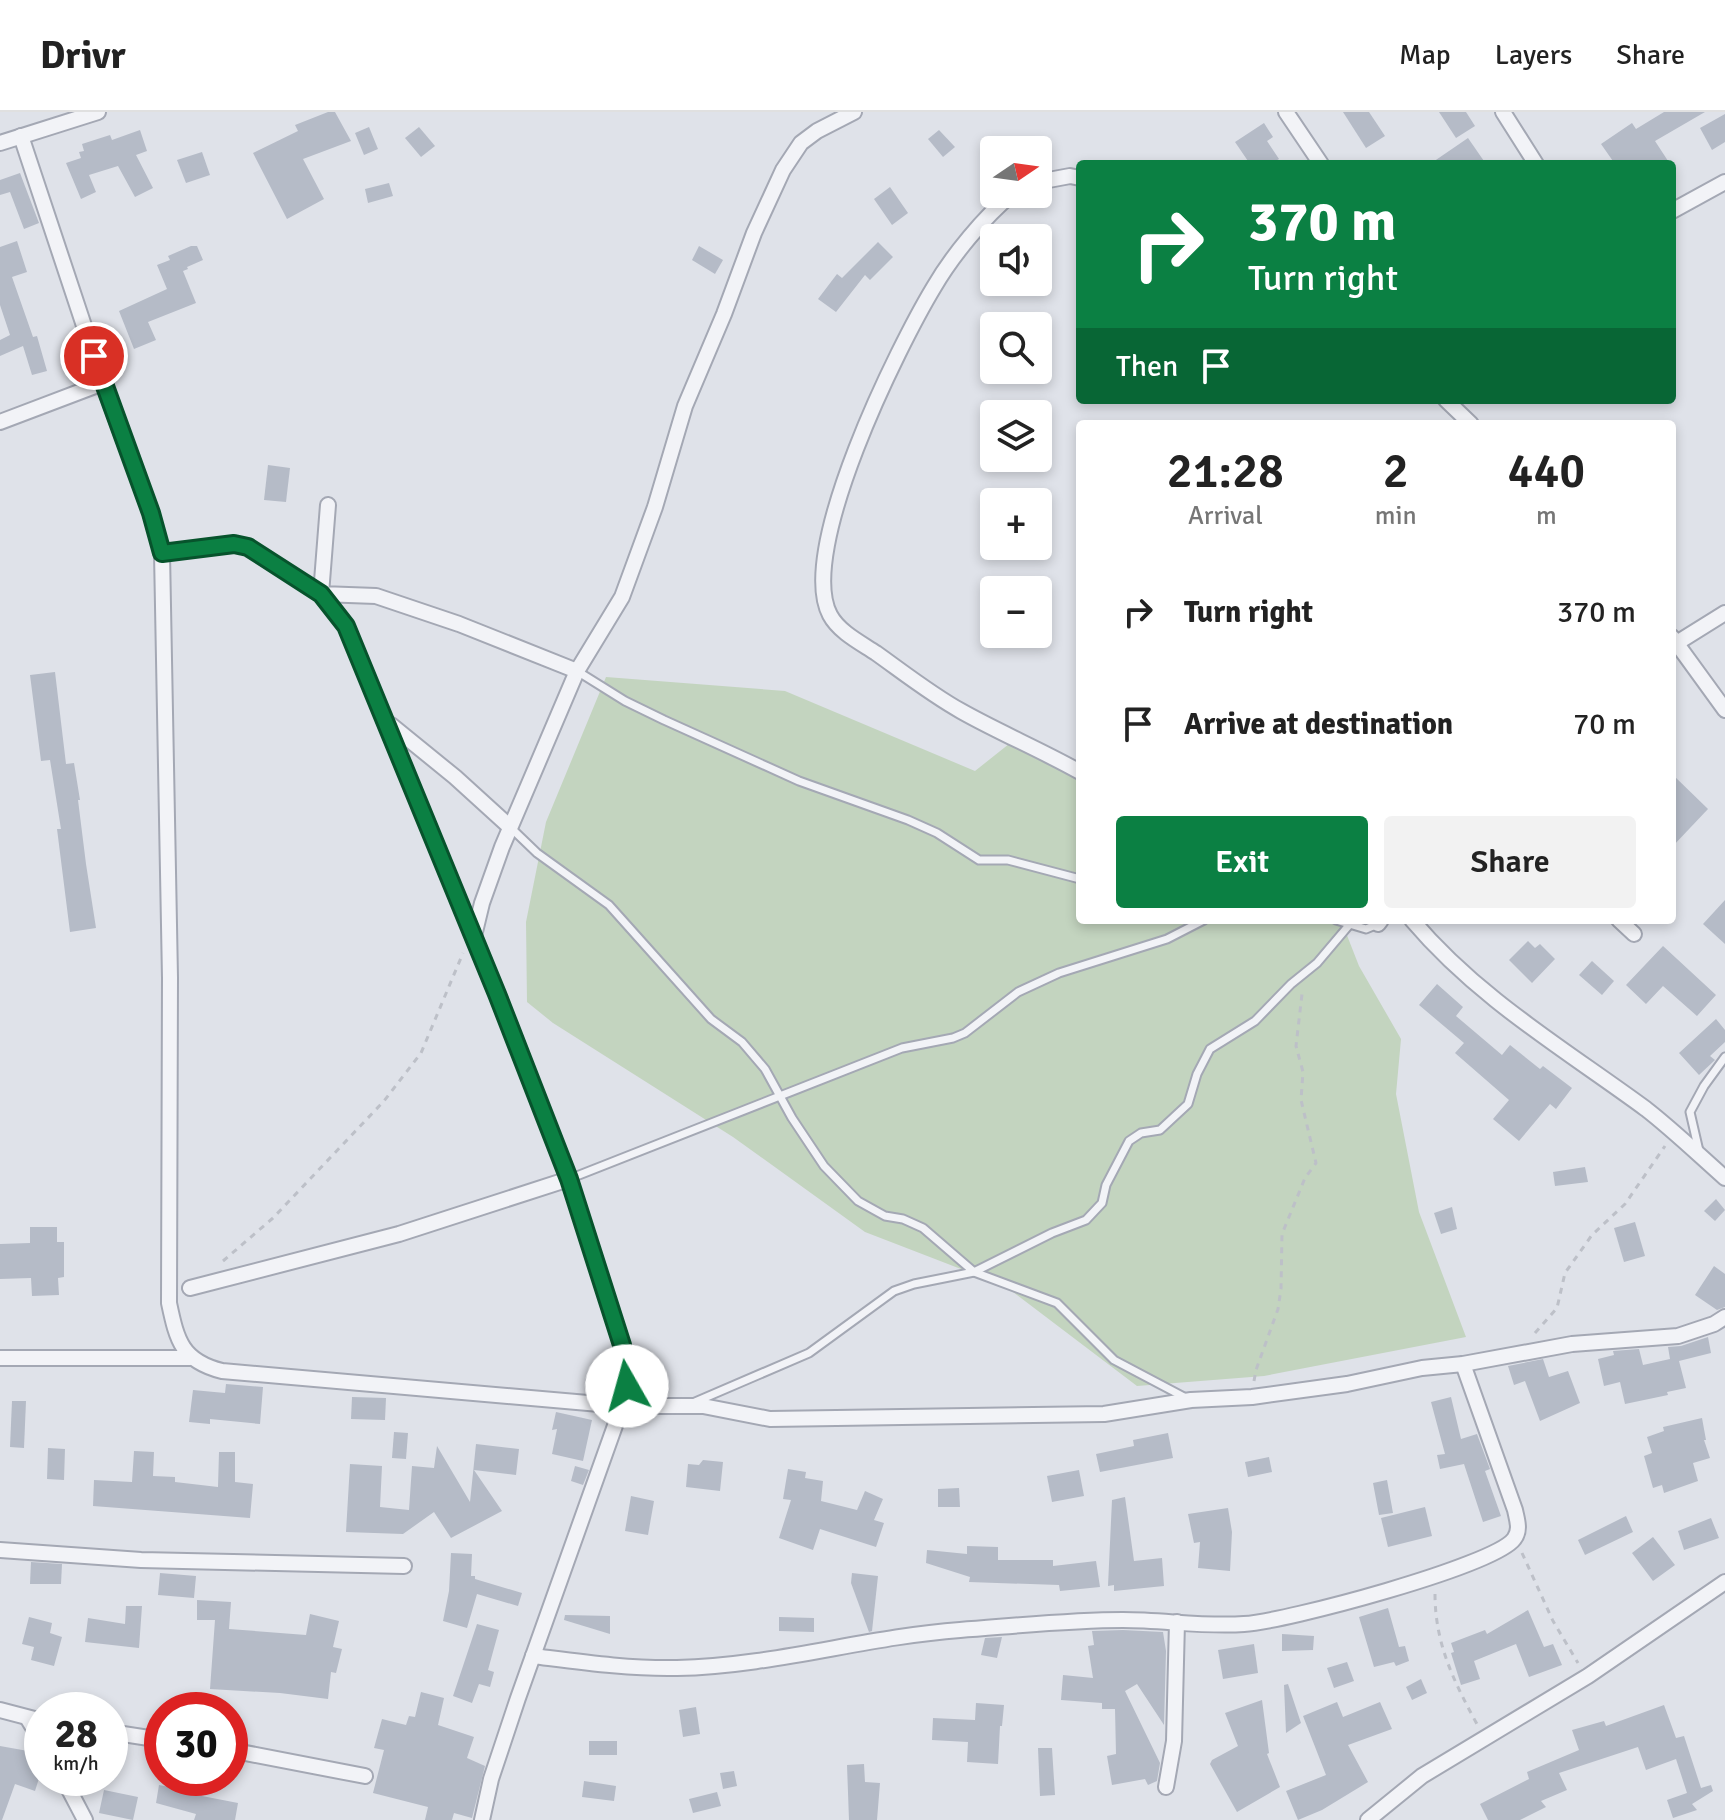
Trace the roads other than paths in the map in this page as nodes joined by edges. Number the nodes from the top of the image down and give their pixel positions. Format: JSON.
{"nodes":[{"id":1,"x":98,"y":112,"type":"edge"},
{"id":2,"x":854,"y":112,"type":"edge"},
{"id":3,"x":1286,"y":112,"type":"edge"},
{"id":4,"x":1503,"y":112,"type":"edge"},
{"id":5,"x":21,"y":136,"type":"junction"},
{"id":6,"x":0,"y":143,"type":"edge"},
{"id":7,"x":1318,"y":160,"type":"edge"},
{"id":8,"x":1533,"y":160,"type":"edge"},
{"id":9,"x":1076,"y":177,"type":"edge"},
{"id":10,"x":1052,"y":179,"type":"edge"},
{"id":11,"x":1725,"y":182,"type":"edge"},
{"id":12,"x":999,"y":208,"type":"edge"},
{"id":13,"x":1676,"y":209,"type":"edge"},
{"id":14,"x":103,"y":383,"type":"junction"},
{"id":15,"x":1450,"y":404,"type":"edge"},
{"id":16,"x":1467,"y":420,"type":"edge"},
{"id":17,"x":0,"y":422,"type":"edge"},
{"id":18,"x":328,"y":505,"type":"dead end"},
{"id":19,"x":162,"y":553,"type":"junction"},
{"id":20,"x":321,"y":594,"type":"junction"},
{"id":21,"x":1725,"y":613,"type":"edge"},
{"id":22,"x":1676,"y":641,"type":"edge"},
{"id":23,"x":1676,"y":645,"type":"edge"},
{"id":24,"x":577,"y":671,"type":"junction"},
{"id":25,"x":1725,"y":710,"type":"edge"},
{"id":26,"x":387,"y":722,"type":"junction"},
{"id":27,"x":1076,"y":770,"type":"edge"},
{"id":28,"x":510,"y":827,"type":"junction"},
{"id":29,"x":1076,"y":878,"type":"edge"},
{"id":30,"x":1196,"y":924,"type":"edge"},
{"id":31,"x":1350,"y":924,"type":"joint"},
{"id":32,"x":1375,"y":924,"type":"edge"},
{"id":33,"x":1415,"y":924,"type":"edge"},
{"id":34,"x":1623,"y":924,"type":"edge"},
{"id":35,"x":1634,"y":934,"type":"dead end"},
{"id":36,"x":474,"y":937,"type":"junction"},
{"id":37,"x":1725,"y":1057,"type":"edge"},
{"id":38,"x":780,"y":1094,"type":"junction"},
{"id":39,"x":1701,"y":1157,"type":"junction"},
{"id":40,"x":1725,"y":1178,"type":"edge"},
{"id":41,"x":569,"y":1179,"type":"junction"},
{"id":42,"x":974,"y":1272,"type":"junction"},
{"id":43,"x":190,"y":1288,"type":"dead end"},
{"id":44,"x":1725,"y":1317,"type":"edge"},
{"id":45,"x":0,"y":1358,"type":"edge"},
{"id":46,"x":190,"y":1358,"type":"junction"},
{"id":47,"x":1463,"y":1364,"type":"junction"},
{"id":48,"x":1191,"y":1400,"type":"junction"},
{"id":49,"x":622,"y":1406,"type":"junction"},
{"id":50,"x":686,"y":1406,"type":"junction"},
{"id":51,"x":0,"y":1550,"type":"edge"},
{"id":52,"x":404,"y":1566,"type":"dead end"},
{"id":53,"x":1725,"y":1582,"type":"edge"},
{"id":54,"x":1177,"y":1622,"type":"junction"},
{"id":55,"x":533,"y":1656,"type":"junction"},
{"id":56,"x":0,"y":1710,"type":"edge"},
{"id":57,"x":24,"y":1717,"type":"edge"},
{"id":58,"x":248,"y":1753,"type":"edge"},
{"id":59,"x":365,"y":1776,"type":"dead end"},
{"id":60,"x":1166,"y":1787,"type":"dead end"},
{"id":61,"x":72,"y":1796,"type":"edge"},
{"id":62,"x":85,"y":1820,"type":"edge"},
{"id":63,"x":482,"y":1820,"type":"edge"},
{"id":64,"x":1368,"y":1820,"type":"edge"}],
"edges":[{"from":1,"to":5,"type":"street"},
{"from":2,"to":24,"type":"street"},
{"from":3,"to":7,"type":"street"},
{"from":4,"to":8,"type":"street"},
{"from":5,"to":6,"type":"street"},
{"from":5,"to":14,"type":"street"},
{"from":9,"to":10,"type":"street"},
{"from":11,"to":13,"type":"street"},
{"from":12,"to":27,"type":"street"},
{"from":14,"to":17,"type":"street"},
{"from":14,"to":19,"type":"street"},
{"from":15,"to":16,"type":"street"},
{"from":18,"to":20,"type":"street"},
{"from":19,"to":20,"type":"street"},
{"from":19,"to":46,"type":"street"},
{"from":20,"to":24,"type":"street"},
{"from":20,"to":26,"type":"street"},
{"from":21,"to":22,"type":"street"},
{"from":23,"to":25,"type":"street"},
{"from":24,"to":28,"type":"street"},
{"from":24,"to":29,"type":"lane"},
{"from":26,"to":28,"type":"street"},
{"from":26,"to":36,"type":"street"},
{"from":28,"to":36,"type":"street"},
{"from":28,"to":38,"type":"lane"},
{"from":30,"to":38,"type":"lane"},
{"from":31,"to":32,"type":"lane"},
{"from":31,"to":42,"type":"lane"},
{"from":33,"to":39,"type":"street"},
{"from":34,"to":35,"type":"street"},
{"from":36,"to":41,"type":"street"},
{"from":37,"to":39,"type":"lane"},
{"from":38,"to":41,"type":"lane"},
{"from":38,"to":42,"type":"lane"},
{"from":39,"to":40,"type":"street"},
{"from":41,"to":43,"type":"street"},
{"from":41,"to":49,"type":"street"},
{"from":42,"to":48,"type":"lane"},
{"from":42,"to":50,"type":"lane"},
{"from":44,"to":47,"type":"street"},
{"from":45,"to":46,"type":"street"},
{"from":46,"to":49,"type":"street"},
{"from":47,"to":48,"type":"street"},
{"from":47,"to":54,"type":"street"},
{"from":48,"to":50,"type":"street"},
{"from":49,"to":50,"type":"street"},
{"from":49,"to":55,"type":"street"},
{"from":51,"to":52,"type":"street"},
{"from":53,"to":64,"type":"street"},
{"from":54,"to":55,"type":"street"},
{"from":54,"to":60,"type":"street"},
{"from":55,"to":63,"type":"street"},
{"from":56,"to":57,"type":"street"},
{"from":58,"to":59,"type":"street"},
{"from":61,"to":62,"type":"street"}]}
